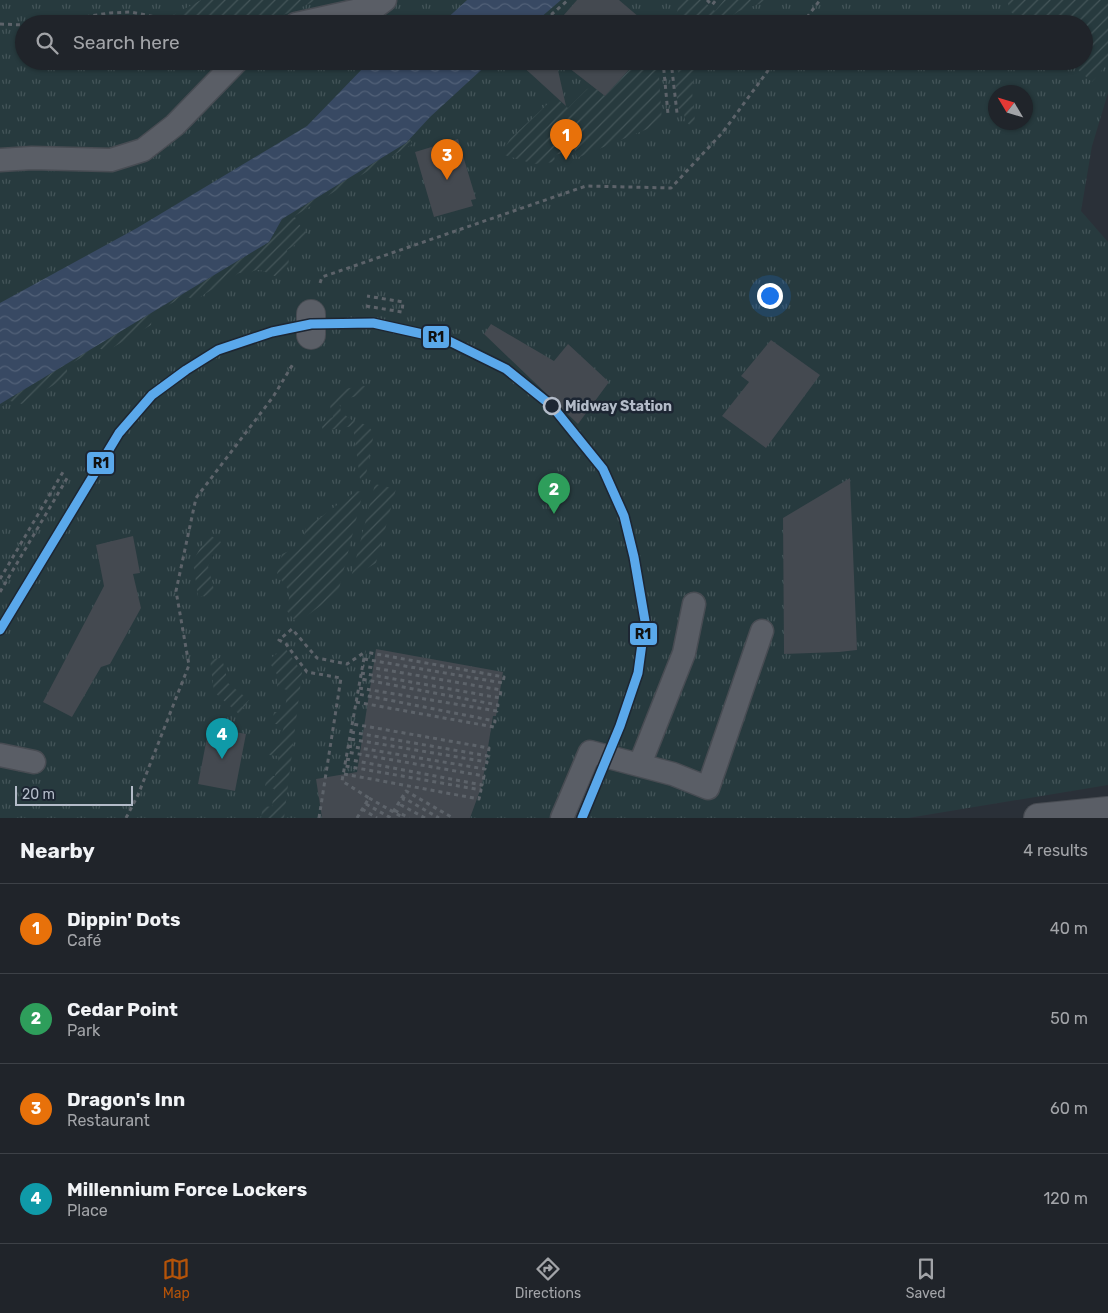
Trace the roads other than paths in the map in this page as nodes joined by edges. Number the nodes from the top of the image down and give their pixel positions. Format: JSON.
{"nodes":[{"id":1,"x":385,"y":0,"type":"edge"},
{"id":2,"x":336,"y":15,"type":"edge"},
{"id":3,"x":228,"y":70,"type":"edge"},
{"id":4,"x":0,"y":160,"type":"edge"},
{"id":5,"x":694,"y":604,"type":"dead end"},
{"id":6,"x":762,"y":631,"type":"dead end"},
{"id":7,"x":0,"y":755,"type":"edge"},
{"id":8,"x":34,"y":762,"type":"dead end"},
{"id":9,"x":640,"y":764,"type":"junction"},
{"id":10,"x":1108,"y":811,"type":"edge"},
{"id":11,"x":562,"y":818,"type":"edge"},
{"id":12,"x":1038,"y":818,"type":"edge"}],
"edges":[{"from":1,"to":2,"type":"lane"},
{"from":3,"to":4,"type":"lane"},
{"from":5,"to":9,"type":"lane"},
{"from":6,"to":9,"type":"lane"},
{"from":7,"to":8,"type":"lane"},
{"from":9,"to":11,"type":"lane"},
{"from":10,"to":12,"type":"street"}]}
